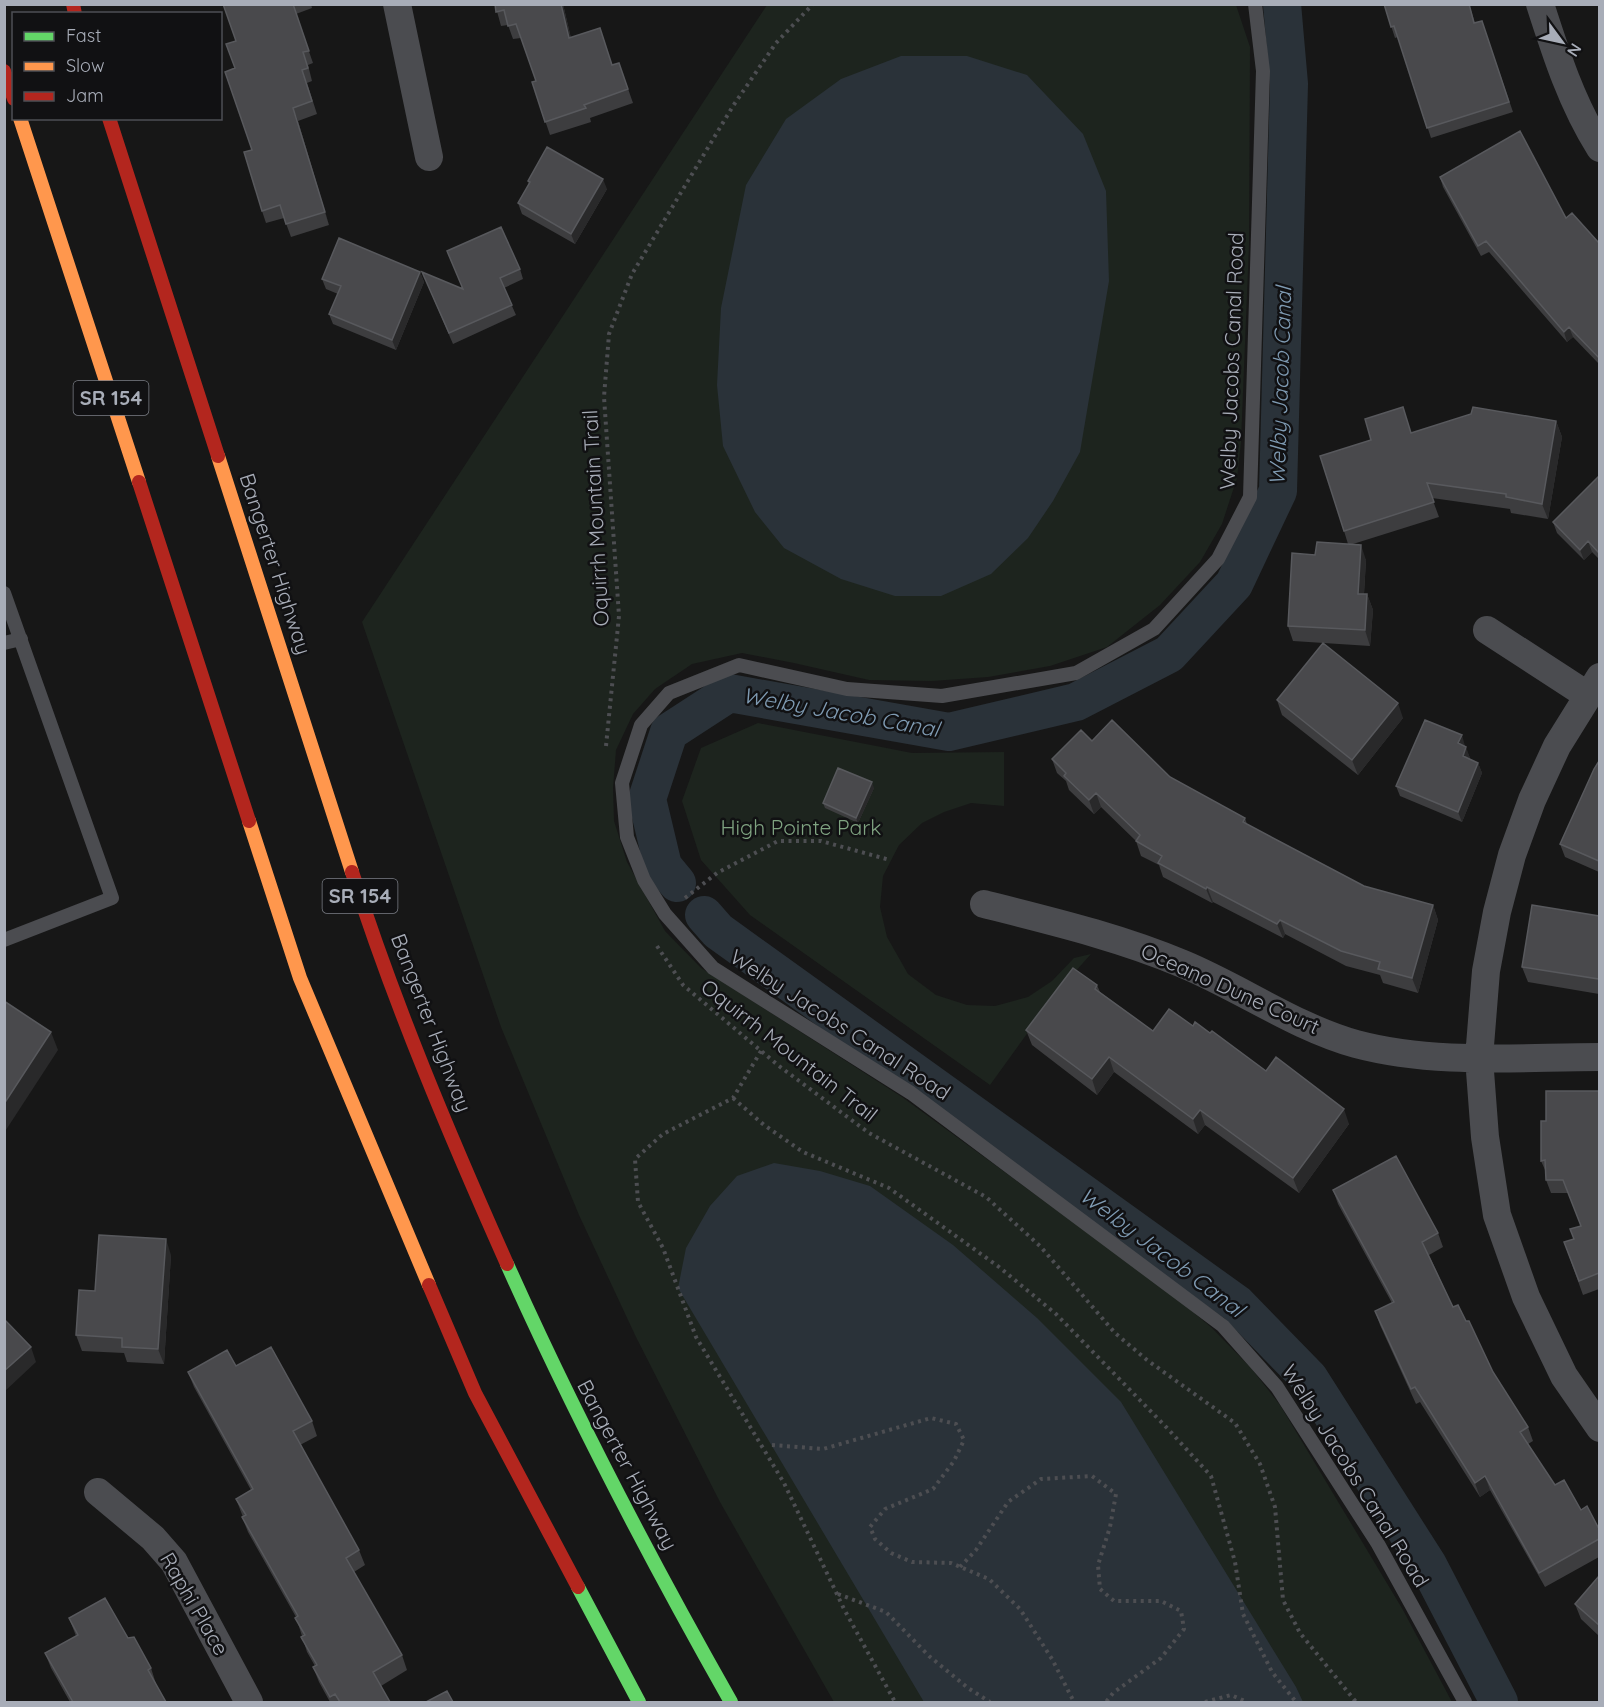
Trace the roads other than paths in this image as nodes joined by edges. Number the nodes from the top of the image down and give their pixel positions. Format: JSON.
{"nodes":[{"id":1,"x":397,"y":4,"type":"edge"},
{"id":2,"x":1255,"y":4,"type":"edge"},
{"id":3,"x":1540,"y":4,"type":"edge"},
{"id":4,"x":4,"y":71,"type":"edge"},
{"id":5,"x":12,"y":93,"type":"edge"},
{"id":6,"x":21,"y":120,"type":"edge"},
{"id":7,"x":110,"y":120,"type":"edge"},
{"id":8,"x":1599,"y":148,"type":"edge"},
{"id":9,"x":429,"y":156,"type":"dead end"},
{"id":10,"x":4,"y":593,"type":"edge"},
{"id":11,"x":1487,"y":630,"type":"dead end"},
{"id":12,"x":21,"y":639,"type":"junction"},
{"id":13,"x":4,"y":644,"type":"edge"},
{"id":14,"x":1593,"y":686,"type":"edge"},
{"id":15,"x":984,"y":904,"type":"dead end"},
{"id":16,"x":4,"y":940,"type":"edge"},
{"id":17,"x":1599,"y":1057,"type":"edge"},
{"id":18,"x":1479,"y":1058,"type":"junction"},
{"id":19,"x":1599,"y":1428,"type":"edge"},
{"id":20,"x":98,"y":1492,"type":"dead end"},
{"id":21,"x":249,"y":1702,"type":"edge"},
{"id":22,"x":639,"y":1702,"type":"edge"},
{"id":23,"x":731,"y":1702,"type":"edge"},
{"id":24,"x":1465,"y":1702,"type":"edge"}],
"edges":[{"from":1,"to":9,"type":"street"},
{"from":2,"to":24,"type":"lane","name":"Welby Jacobs Canal Road"},
{"from":3,"to":8,"type":"street"},
{"from":4,"to":5,"type":"highway"},
{"from":6,"to":22,"type":"highway","number":"SR 154"},
{"from":7,"to":23,"type":"highway","name":"Bangerter Highway","number":"SR 154"},
{"from":10,"to":12,"type":"lane"},
{"from":11,"to":14,"type":"street"},
{"from":12,"to":13,"type":"lane"},
{"from":12,"to":16,"type":"lane"},
{"from":14,"to":18,"type":"street"},
{"from":15,"to":18,"type":"street","name":"Oceano Dune Court"},
{"from":17,"to":18,"type":"street","name":"Oceano Dune Court"},
{"from":18,"to":19,"type":"street"},
{"from":20,"to":21,"type":"street","name":"Raphi Place"}]}
